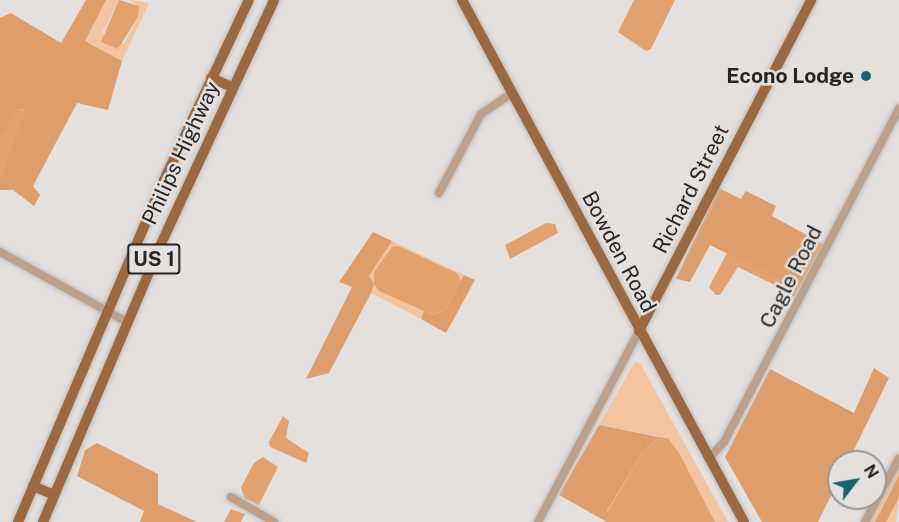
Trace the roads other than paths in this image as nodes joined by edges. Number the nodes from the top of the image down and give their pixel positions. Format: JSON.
{"nodes":[{"id":1,"x":249,"y":0,"type":"edge"},
{"id":2,"x":274,"y":0,"type":"edge"},
{"id":3,"x":462,"y":0,"type":"edge"},
{"id":4,"x":811,"y":0,"type":"edge"},
{"id":5,"x":211,"y":78,"type":"junction"},
{"id":6,"x":232,"y":87,"type":"junction"},
{"id":7,"x":512,"y":93,"type":"junction"},
{"id":8,"x":899,"y":108,"type":"edge"},
{"id":9,"x":440,"y":193,"type":"dead end"},
{"id":10,"x":0,"y":252,"type":"edge"},
{"id":11,"x":107,"y":312,"type":"junction"},
{"id":12,"x":127,"y":322,"type":"junction"},
{"id":13,"x":639,"y":331,"type":"junction"},
{"id":14,"x":709,"y":458,"type":"junction"},
{"id":15,"x":899,"y":458,"type":"edge"},
{"id":16,"x":33,"y":486,"type":"junction"},
{"id":17,"x":54,"y":495,"type":"junction"},
{"id":18,"x":231,"y":497,"type":"dead end"},
{"id":19,"x":18,"y":522,"type":"edge"},
{"id":20,"x":43,"y":522,"type":"edge"},
{"id":21,"x":274,"y":522,"type":"edge"},
{"id":22,"x":538,"y":522,"type":"edge"},
{"id":23,"x":744,"y":522,"type":"edge"},
{"id":24,"x":865,"y":522,"type":"edge"}],
"edges":[{"from":1,"to":5,"type":"main road","name":"Philips Highway","number":"US 1"},
{"from":2,"to":6,"type":"main road","name":"Philips Highway","number":"US 1"},
{"from":3,"to":7,"type":"main road","name":"Bowden Road"},
{"from":4,"to":13,"type":"main road","name":"Richard Street"},
{"from":5,"to":6,"type":"main road"},
{"from":5,"to":11,"type":"main road","name":"Philips Highway","number":"US 1"},
{"from":6,"to":12,"type":"main road","name":"Philips Highway","number":"US 1"},
{"from":7,"to":9,"type":"street"},
{"from":7,"to":13,"type":"main road","name":"Bowden Road"},
{"from":8,"to":14,"type":"street","name":"Cagle Road"},
{"from":10,"to":11,"type":"street"},
{"from":11,"to":12,"type":"street"},
{"from":11,"to":16,"type":"main road","name":"Philips Highway","number":"US 1"},
{"from":12,"to":17,"type":"main road","name":"Philips Highway","number":"US 1"},
{"from":13,"to":14,"type":"main road","name":"Bowden Road"},
{"from":13,"to":22,"type":"street","name":"Richard Street"},
{"from":14,"to":23,"type":"main road","name":"Bowden Road"},
{"from":15,"to":24,"type":"street"},
{"from":16,"to":17,"type":"main road"},
{"from":16,"to":19,"type":"main road","name":"Philips Highway","number":"US 1"},
{"from":17,"to":20,"type":"main road","name":"Philips Highway","number":"US 1"},
{"from":18,"to":21,"type":"street"}]}
